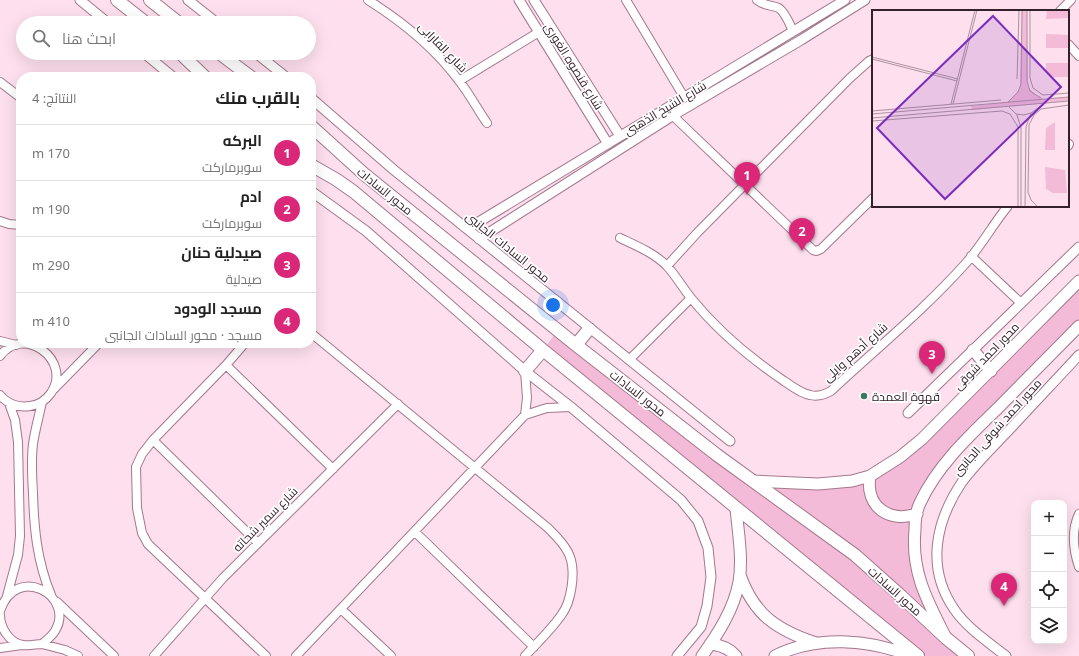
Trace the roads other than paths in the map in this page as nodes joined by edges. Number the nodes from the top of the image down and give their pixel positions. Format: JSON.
{"nodes":[{"id":1,"x":80,"y":0,"type":"edge"},
{"id":2,"x":117,"y":0,"type":"edge"},
{"id":3,"x":150,"y":0,"type":"edge"},
{"id":4,"x":188,"y":0,"type":"edge"},
{"id":5,"x":368,"y":0,"type":"edge"},
{"id":6,"x":519,"y":0,"type":"edge"},
{"id":7,"x":534,"y":0,"type":"edge"},
{"id":8,"x":626,"y":0,"type":"edge"},
{"id":9,"x":757,"y":0,"type":"edge"},
{"id":10,"x":843,"y":0,"type":"edge"},
{"id":11,"x":865,"y":0,"type":"edge"},
{"id":12,"x":99,"y":16,"type":"edge"},
{"id":13,"x":137,"y":16,"type":"edge"},
{"id":14,"x":170,"y":16,"type":"edge"},
{"id":15,"x":208,"y":16,"type":"edge"},
{"id":16,"x":794,"y":31,"type":"junction"},
{"id":17,"x":539,"y":32,"type":"junction"},
{"id":18,"x":1069,"y":45,"type":"edge"},
{"id":19,"x":1079,"y":56,"type":"edge"},
{"id":20,"x":152,"y":60,"type":"edge"},
{"id":21,"x":187,"y":60,"type":"edge"},
{"id":22,"x":228,"y":60,"type":"edge"},
{"id":23,"x":265,"y":60,"type":"edge"},
{"id":24,"x":872,"y":60,"type":"edge"},
{"id":25,"x":167,"y":72,"type":"edge"},
{"id":26,"x":200,"y":72,"type":"edge"},
{"id":27,"x":244,"y":72,"type":"edge"},
{"id":28,"x":280,"y":72,"type":"edge"},
{"id":29,"x":459,"y":81,"type":"junction"},
{"id":30,"x":0,"y":82,"type":"edge"},
{"id":31,"x":16,"y":94,"type":"edge"},
{"id":32,"x":684,"y":97,"type":"junction"},
{"id":33,"x":316,"y":102,"type":"edge"},
{"id":34,"x":666,"y":109,"type":"junction"},
{"id":35,"x":672,"y":116,"type":"junction"},
{"id":36,"x":487,"y":124,"type":"dead end"},
{"id":37,"x":316,"y":131,"type":"edge"},
{"id":38,"x":620,"y":136,"type":"junction"},
{"id":39,"x":608,"y":144,"type":"junction"},
{"id":40,"x":316,"y":168,"type":"edge"},
{"id":41,"x":744,"y":185,"type":"junction"},
{"id":42,"x":316,"y":195,"type":"edge"},
{"id":43,"x":872,"y":199,"type":"edge"},
{"id":44,"x":1007,"y":207,"type":"edge"},
{"id":45,"x":0,"y":221,"type":"edge"},
{"id":46,"x":16,"y":225,"type":"edge"},
{"id":47,"x":467,"y":229,"type":"junction"},
{"id":48,"x":620,"y":238,"type":"dead end"},
{"id":49,"x":479,"y":239,"type":"junction"},
{"id":50,"x":1079,"y":247,"type":"edge"},
{"id":51,"x":971,"y":256,"type":"junction"},
{"id":52,"x":667,"y":266,"type":"junction"},
{"id":53,"x":1079,"y":281,"type":"edge"},
{"id":54,"x":691,"y":298,"type":"junction"},
{"id":55,"x":1021,"y":303,"type":"junction"},
{"id":56,"x":1079,"y":326,"type":"edge"},
{"id":57,"x":589,"y":329,"type":"junction"},
{"id":58,"x":316,"y":337,"type":"edge"},
{"id":59,"x":0,"y":341,"type":"edge"},
{"id":60,"x":16,"y":345,"type":"joint"},
{"id":61,"x":576,"y":345,"type":"junction"},
{"id":62,"x":39,"y":348,"type":"edge"},
{"id":63,"x":94,"y":348,"type":"edge"},
{"id":64,"x":240,"y":348,"type":"edge"},
{"id":65,"x":543,"y":350,"type":"junction"},
{"id":66,"x":973,"y":350,"type":"junction"},
{"id":67,"x":1079,"y":355,"type":"edge"},
{"id":68,"x":0,"y":356,"type":"edge"},
{"id":69,"x":629,"y":360,"type":"junction"},
{"id":70,"x":226,"y":365,"type":"junction"},
{"id":71,"x":990,"y":371,"type":"junction"},
{"id":72,"x":525,"y":372,"type":"junction"},
{"id":73,"x":53,"y":389,"type":"junction"},
{"id":74,"x":0,"y":395,"type":"edge"},
{"id":75,"x":42,"y":402,"type":"junction"},
{"id":76,"x":9,"y":403,"type":"junction"},
{"id":77,"x":398,"y":404,"type":"junction"},
{"id":78,"x":570,"y":407,"type":"junction"},
{"id":79,"x":908,"y":413,"type":"dead end"},
{"id":80,"x":525,"y":415,"type":"junction"},
{"id":81,"x":153,"y":440,"type":"junction"},
{"id":82,"x":730,"y":441,"type":"dead end"},
{"id":83,"x":475,"y":468,"type":"junction"},
{"id":84,"x":333,"y":469,"type":"junction"},
{"id":85,"x":870,"y":476,"type":"junction"},
{"id":86,"x":753,"y":481,"type":"junction"},
{"id":87,"x":736,"y":508,"type":"junction"},
{"id":88,"x":917,"y":514,"type":"junction"},
{"id":89,"x":1079,"y":514,"type":"edge"},
{"id":90,"x":415,"y":532,"type":"junction"},
{"id":91,"x":258,"y":543,"type":"junction"},
{"id":92,"x":1079,"y":567,"type":"edge"},
{"id":93,"x":739,"y":575,"type":"junction"},
{"id":94,"x":52,"y":597,"type":"junction"},
{"id":95,"x":206,"y":598,"type":"junction"},
{"id":96,"x":3,"y":601,"type":"edge"},
{"id":97,"x":341,"y":609,"type":"junction"},
{"id":98,"x":0,"y":611,"type":"edge"},
{"id":99,"x":0,"y":614,"type":"edge"},
{"id":100,"x":946,"y":638,"type":"junction"},
{"id":101,"x":816,"y":643,"type":"junction"},
{"id":102,"x":42,"y":644,"type":"junction"},
{"id":103,"x":710,"y":644,"type":"junction"},
{"id":104,"x":22,"y":646,"type":"junction"},
{"id":105,"x":534,"y":647,"type":"junction"},
{"id":106,"x":0,"y":648,"type":"edge"},
{"id":107,"x":78,"y":656,"type":"edge"},
{"id":108,"x":114,"y":656,"type":"edge"},
{"id":109,"x":154,"y":656,"type":"edge"},
{"id":110,"x":266,"y":656,"type":"edge"},
{"id":111,"x":296,"y":656,"type":"edge"},
{"id":112,"x":391,"y":656,"type":"edge"},
{"id":113,"x":525,"y":656,"type":"edge"},
{"id":114,"x":677,"y":656,"type":"edge"},
{"id":115,"x":702,"y":656,"type":"edge"},
{"id":116,"x":736,"y":656,"type":"edge"},
{"id":117,"x":775,"y":656,"type":"edge"},
{"id":118,"x":911,"y":656,"type":"edge"},
{"id":119,"x":918,"y":656,"type":"edge"},
{"id":120,"x":968,"y":656,"type":"edge"},
{"id":121,"x":1006,"y":656,"type":"edge"}],
"edges":[{"from":1,"to":12,"type":"street"},
{"from":2,"to":13,"type":"main road"},
{"from":3,"to":14,"type":"main road"},
{"from":4,"to":15,"type":"street"},
{"from":5,"to":29,"type":"street","name":"شارع الفارابى"},
{"from":6,"to":17,"type":"street","name":"شارع قنصوه الغورى"},
{"from":7,"to":38,"type":"street","name":"شارع قنصوه الغورى"},
{"from":8,"to":32,"type":"street"},
{"from":9,"to":16,"type":"street"},
{"from":10,"to":16,"type":"street","name":"شارع الشيخ الذهبى"},
{"from":11,"to":35,"type":"street","name":"شارع الشيخ الذهبى"},
{"from":16,"to":32,"type":"street","name":"شارع الشيخ الذهبى"},
{"from":17,"to":29,"type":"street"},
{"from":17,"to":39,"type":"street","name":"شارع قنصوه الغورى"},
{"from":18,"to":19,"type":"street"},
{"from":20,"to":25,"type":"street"},
{"from":21,"to":26,"type":"main road"},
{"from":22,"to":27,"type":"main road"},
{"from":23,"to":28,"type":"street"},
{"from":24,"to":41,"type":"street"},
{"from":29,"to":36,"type":"street","name":"شارع الفارابى"},
{"from":30,"to":31,"type":"street"},
{"from":32,"to":34,"type":"street","name":"شارع الشيخ الذهبى"},
{"from":33,"to":47,"type":"street","name":"محور السادات الجانبى"},
{"from":34,"to":35,"type":"street"},
{"from":34,"to":38,"type":"street","name":"شارع الشيخ الذهبى"},
{"from":35,"to":41,"type":"street"},
{"from":35,"to":49,"type":"street","name":"شارع الشيخ الذهبى"},
{"from":37,"to":61,"type":"main road","name":"محور السادات"},
{"from":38,"to":39,"type":"street","name":"شارع الشيخ الذهبى"},
{"from":39,"to":47,"type":"street","name":"شارع الشيخ الذهبى"},
{"from":40,"to":65,"type":"main road","name":"محور السادات"},
{"from":41,"to":43,"type":"street"},
{"from":41,"to":52,"type":"street"},
{"from":42,"to":72,"type":"street"},
{"from":44,"to":51,"type":"street","name":"شارع أدهم وايلى"},
{"from":45,"to":46,"type":"street"},
{"from":47,"to":49,"type":"street","name":"محور السادات الجانبى"},
{"from":48,"to":52,"type":"street","name":"شارع أدهم وايلى"},
{"from":49,"to":57,"type":"street","name":"محور السادات الجانبى"},
{"from":50,"to":55,"type":"street"},
{"from":51,"to":54,"type":"street","name":"شارع أدهم وايلى"},
{"from":51,"to":55,"type":"street"},
{"from":52,"to":54,"type":"street","name":"شارع أدهم وايلى"},
{"from":53,"to":71,"type":"main road","name":"محور احمد شوقى"},
{"from":54,"to":69,"type":"street"},
{"from":55,"to":66,"type":"street"},
{"from":56,"to":88,"type":"main road"},
{"from":57,"to":61,"type":"main road"},
{"from":57,"to":69,"type":"street","name":"محور السادات الجانبى"},
{"from":58,"to":77,"type":"street"},
{"from":59,"to":60,"type":"street"},
{"from":60,"to":68,"type":"street"},
{"from":61,"to":86,"type":"main road","name":"محور السادات"},
{"from":62,"to":73,"type":"street"},
{"from":63,"to":73,"type":"street"},
{"from":64,"to":70,"type":"street"},
{"from":65,"to":72,"type":"main road"},
{"from":65,"to":87,"type":"main road","name":"محور السادات"},
{"from":66,"to":71,"type":"main road"},
{"from":66,"to":79,"type":"street"},
{"from":67,"to":121,"type":"street","name":"محور احمد شوقى الجانبى"},
{"from":69,"to":82,"type":"street","name":"محور السادات الجانبى"},
{"from":70,"to":81,"type":"street"},
{"from":70,"to":84,"type":"street"},
{"from":71,"to":85,"type":"main road","name":"محور احمد شوقى"},
{"from":72,"to":78,"type":"street"},
{"from":72,"to":80,"type":"street"},
{"from":73,"to":75,"type":"street"},
{"from":74,"to":76,"type":"street"},
{"from":75,"to":76,"type":"street"},
{"from":75,"to":94,"type":"street"},
{"from":76,"to":96,"type":"street"},
{"from":77,"to":83,"type":"street"},
{"from":77,"to":84,"type":"street","name":"شارع سمير شحاته"},
{"from":78,"to":80,"type":"street"},
{"from":78,"to":114,"type":"street"},
{"from":80,"to":83,"type":"street"},
{"from":81,"to":91,"type":"street"},
{"from":81,"to":95,"type":"street"},
{"from":83,"to":90,"type":"street"},
{"from":83,"to":105,"type":"street"},
{"from":84,"to":91,"type":"street","name":"شارع سمير شحاته"},
{"from":85,"to":86,"type":"main road","name":"محور احمد شوقى"},
{"from":85,"to":88,"type":"main road"},
{"from":86,"to":100,"type":"main road","name":"محور السادات"},
{"from":87,"to":93,"type":"main road"},
{"from":87,"to":119,"type":"main road","name":"محور السادات"},
{"from":88,"to":100,"type":"main road"},
{"from":89,"to":92,"type":"street"},
{"from":90,"to":97,"type":"street"},
{"from":90,"to":105,"type":"street"},
{"from":91,"to":95,"type":"street","name":"شارع سمير شحاته"},
{"from":93,"to":101,"type":"main road"},
{"from":93,"to":103,"type":"main road"},
{"from":94,"to":96,"type":"street"},
{"from":94,"to":102,"type":"street"},
{"from":94,"to":108,"type":"street"},
{"from":95,"to":109,"type":"street","name":"شارع سمير شحاته"},
{"from":95,"to":110,"type":"street"},
{"from":96,"to":98,"type":"street"},
{"from":97,"to":111,"type":"street"},
{"from":97,"to":112,"type":"street"},
{"from":99,"to":104,"type":"street"},
{"from":100,"to":120,"type":"main road","name":"محور السادات"},
{"from":101,"to":117,"type":"main road"},
{"from":101,"to":118,"type":"main road"},
{"from":102,"to":104,"type":"street"},
{"from":102,"to":107,"type":"street"},
{"from":103,"to":115,"type":"main road"},
{"from":103,"to":116,"type":"main road"},
{"from":104,"to":106,"type":"street"},
{"from":105,"to":113,"type":"street"}]}
